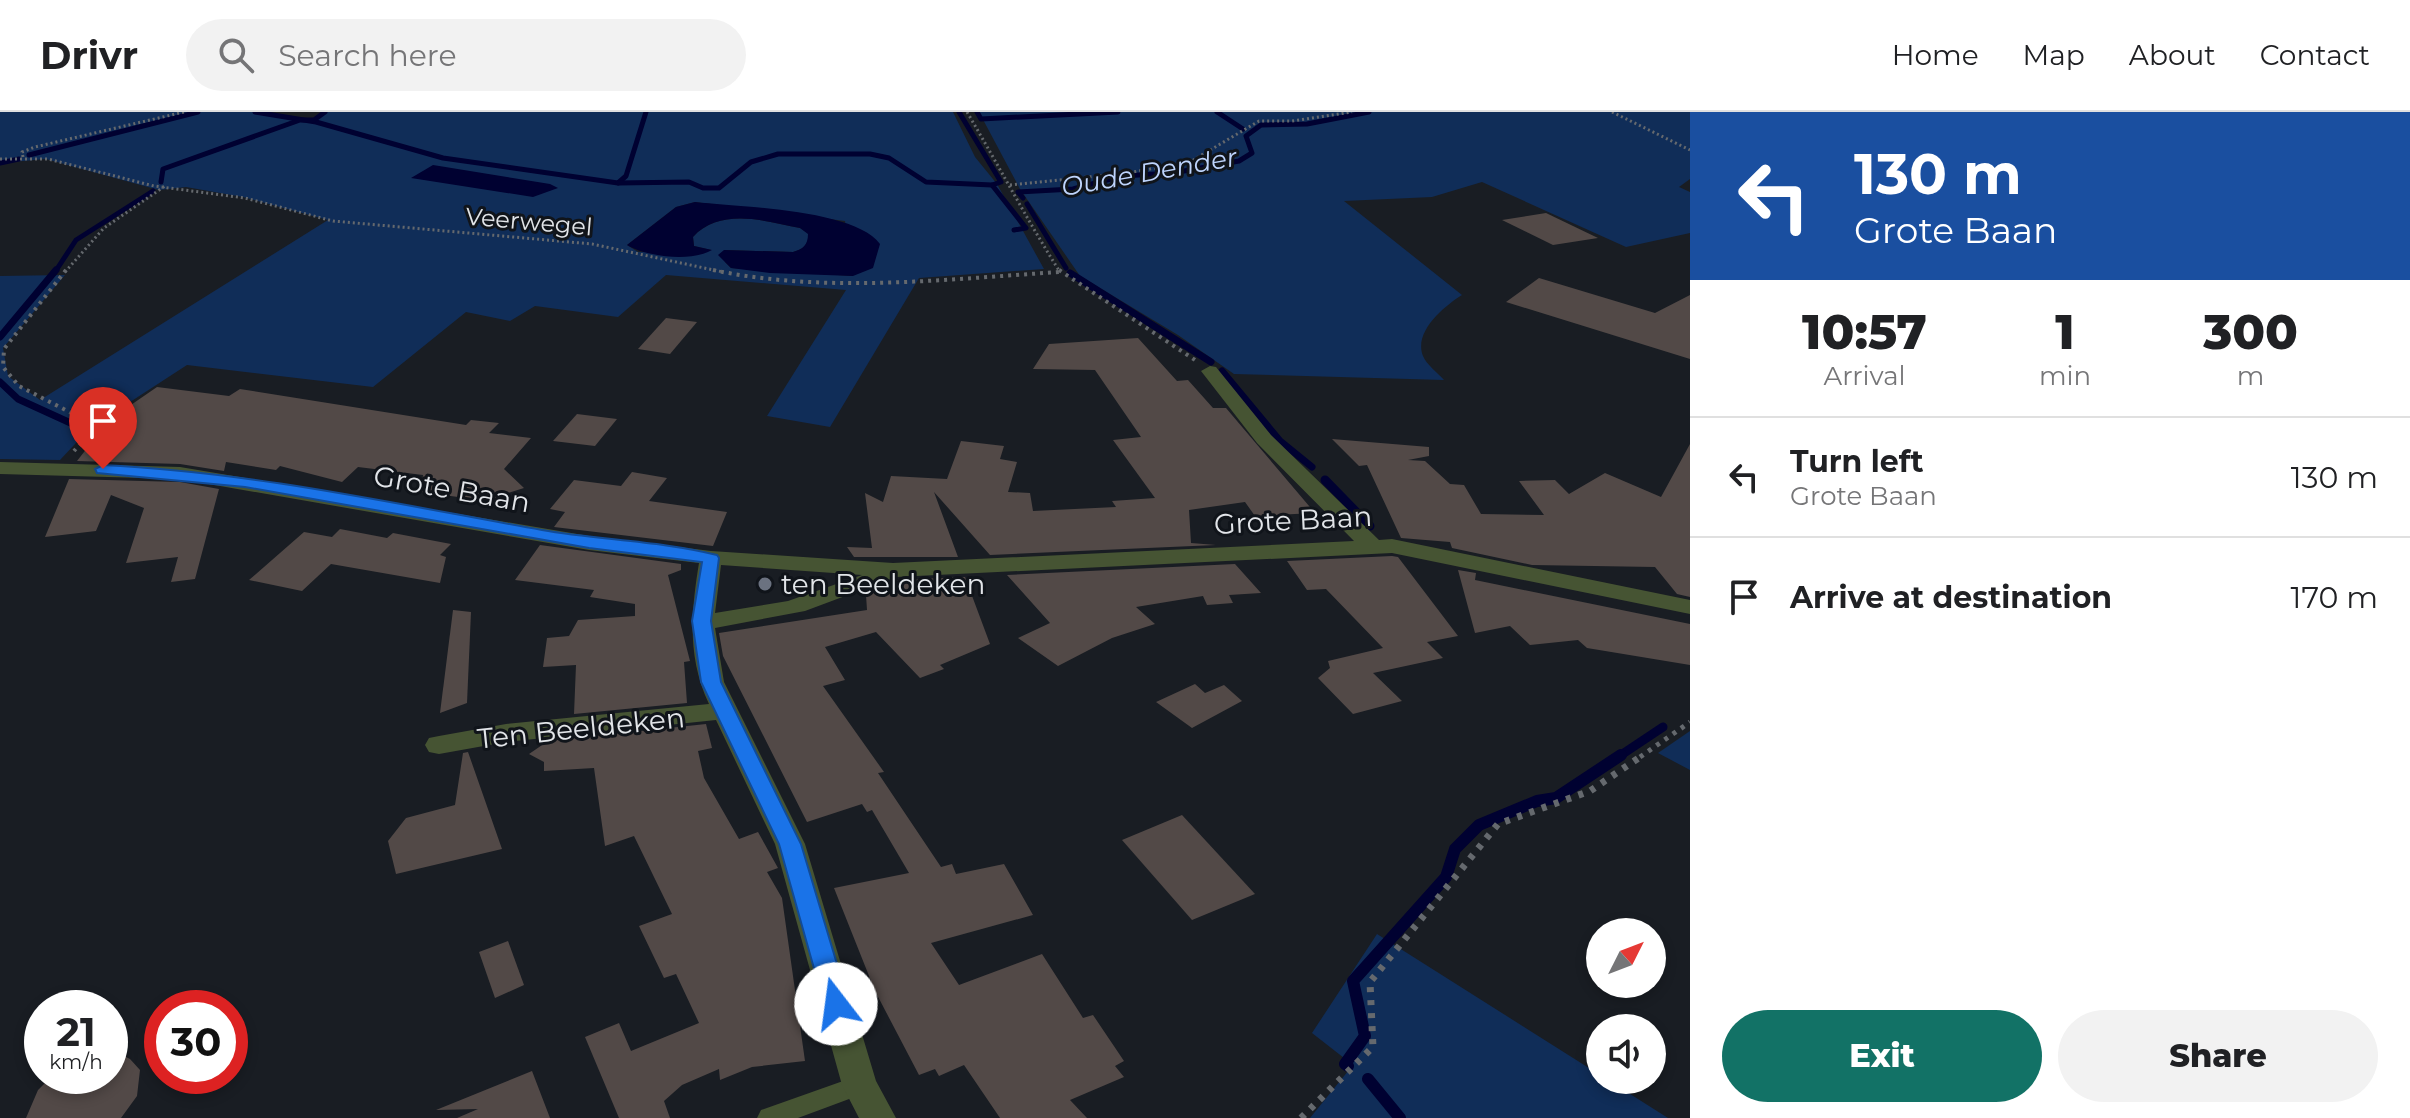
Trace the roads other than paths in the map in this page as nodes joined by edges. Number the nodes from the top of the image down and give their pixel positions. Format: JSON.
{"nodes":[{"id":1,"x":1210,"y":371,"type":"road end"},
{"id":2,"x":0,"y":468,"type":"edge"},
{"id":3,"x":1371,"y":545,"type":"junction"},
{"id":4,"x":711,"y":558,"type":"junction"},
{"id":5,"x":893,"y":570,"type":"junction"},
{"id":6,"x":1690,"y":607,"type":"edge"},
{"id":7,"x":702,"y":621,"type":"junction"},
{"id":8,"x":723,"y":711,"type":"junction"},
{"id":9,"x":439,"y":745,"type":"dead end"},
{"id":10,"x":860,"y":1085,"type":"junction"},
{"id":11,"x":769,"y":1118,"type":"edge"},
{"id":12,"x":878,"y":1118,"type":"edge"}],
"edges":[{"from":1,"to":3,"type":"street"},
{"from":2,"to":4,"type":"street","name":"Grote Baan"},
{"from":3,"to":5,"type":"street","name":"Grote Baan"},
{"from":3,"to":6,"type":"street","name":"Grote Baan"},
{"from":4,"to":5,"type":"street","name":"Grote Baan"},
{"from":4,"to":7,"type":"street"},
{"from":5,"to":7,"type":"street","name":"Grote Baan"},
{"from":7,"to":8,"type":"street"},
{"from":8,"to":9,"type":"street","name":"Ten Beeldeken"},
{"from":8,"to":10,"type":"street"},
{"from":10,"to":11,"type":"lane"},
{"from":10,"to":12,"type":"street"}]}
